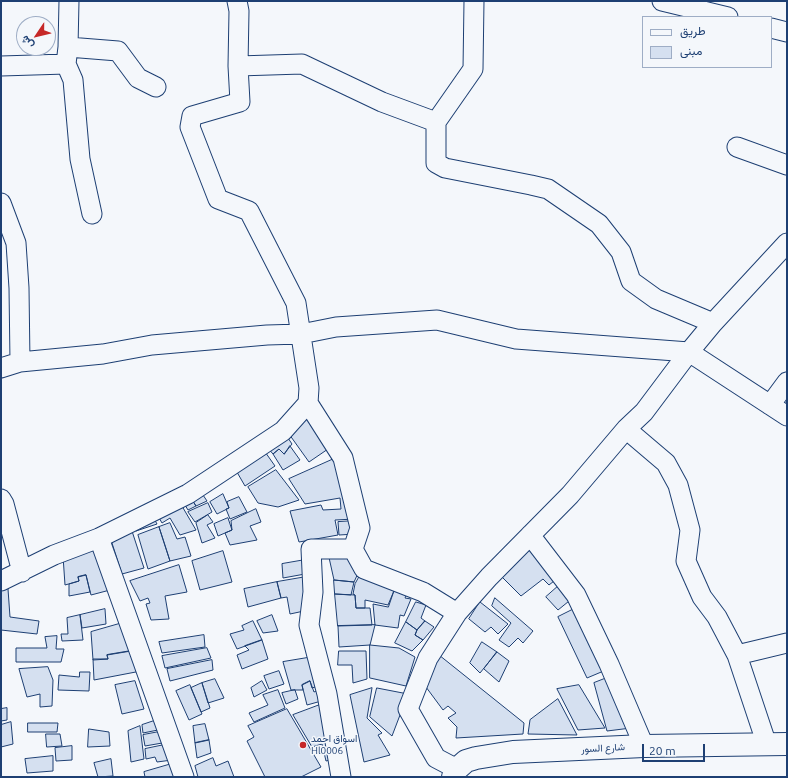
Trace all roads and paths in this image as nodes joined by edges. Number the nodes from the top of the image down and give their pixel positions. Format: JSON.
{"nodes":[{"id":1,"x":70,"y":1,"type":"edge"},
{"id":2,"x":237,"y":1,"type":"edge"},
{"id":3,"x":474,"y":1,"type":"edge"},
{"id":4,"x":662,"y":1,"type":"edge"},
{"id":5,"x":724,"y":16,"type":"edge"},
{"id":6,"x":772,"y":28,"type":"edge"},
{"id":7,"x":787,"y":32,"type":"edge"},
{"id":8,"x":67,"y":56,"type":"junction"},
{"id":9,"x":1,"y":66,"type":"edge"},
{"id":10,"x":238,"y":66,"type":"junction"},
{"id":11,"x":156,"y":87,"type":"dead end"},
{"id":12,"x":436,"y":122,"type":"junction"},
{"id":13,"x":737,"y":147,"type":"dead end"},
{"id":14,"x":787,"y":165,"type":"edge"},
{"id":15,"x":1,"y":203,"type":"edge"},
{"id":16,"x":92,"y":214,"type":"dead end"},
{"id":17,"x":787,"y":243,"type":"edge"},
{"id":18,"x":713,"y":323,"type":"junction"},
{"id":19,"x":301,"y":334,"type":"junction"},
{"id":20,"x":689,"y":352,"type":"junction"},
{"id":21,"x":20,"y":362,"type":"junction"},
{"id":22,"x":1,"y":368,"type":"edge"},
{"id":23,"x":787,"y":382,"type":"edge"},
{"id":24,"x":308,"y":404,"type":"junction"},
{"id":25,"x":770,"y":405,"type":"junction"},
{"id":26,"x":787,"y":416,"type":"edge"},
{"id":27,"x":626,"y":429,"type":"junction"},
{"id":28,"x":1,"y":499,"type":"edge"},
{"id":29,"x":530,"y":535,"type":"junction"},
{"id":30,"x":99,"y":538,"type":"junction"},
{"id":31,"x":353,"y":549,"type":"junction"},
{"id":32,"x":22,"y":572,"type":"junction"},
{"id":33,"x":1,"y":581,"type":"edge"},
{"id":34,"x":457,"y":613,"type":"junction"},
{"id":35,"x":787,"y":643,"type":"edge"},
{"id":36,"x":737,"y":655,"type":"junction"},
{"id":37,"x":777,"y":745,"type":"edge"},
{"id":38,"x":644,"y":746,"type":"junction"},
{"id":39,"x":455,"y":773,"type":"edge"},
{"id":40,"x":184,"y":777,"type":"edge"},
{"id":41,"x":341,"y":777,"type":"edge"}],
"edges":[{"from":1,"to":8,"type":"street"},
{"from":2,"to":10,"type":"street"},
{"from":3,"to":12,"type":"street"},
{"from":4,"to":5,"type":"street"},
{"from":6,"to":7,"type":"street"},
{"from":8,"to":9,"type":"street"},
{"from":8,"to":11,"type":"street"},
{"from":8,"to":16,"type":"street"},
{"from":10,"to":12,"type":"street"},
{"from":10,"to":19,"type":"street"},
{"from":12,"to":18,"type":"street"},
{"from":13,"to":14,"type":"street"},
{"from":15,"to":21,"type":"street"},
{"from":17,"to":18,"type":"street"},
{"from":18,"to":20,"type":"street"},
{"from":19,"to":20,"type":"street"},
{"from":19,"to":21,"type":"street"},
{"from":19,"to":24,"type":"street"},
{"from":20,"to":25,"type":"street"},
{"from":20,"to":27,"type":"street"},
{"from":21,"to":22,"type":"street"},
{"from":23,"to":25,"type":"street"},
{"from":24,"to":30,"type":"street"},
{"from":24,"to":31,"type":"street"},
{"from":25,"to":26,"type":"street"},
{"from":27,"to":29,"type":"street"},
{"from":27,"to":36,"type":"street"},
{"from":28,"to":32,"type":"street"},
{"from":29,"to":34,"type":"street"},
{"from":29,"to":38,"type":"street"},
{"from":30,"to":32,"type":"street"},
{"from":30,"to":40,"type":"street"},
{"from":31,"to":34,"type":"street"},
{"from":31,"to":41,"type":"street"},
{"from":32,"to":33,"type":"street"},
{"from":34,"to":39,"type":"street"},
{"from":35,"to":36,"type":"street"},
{"from":36,"to":37,"type":"street"},
{"from":37,"to":38,"type":"street","name":"شارع السور"},
{"from":38,"to":39,"type":"street","name":"شارع السور"}]}
